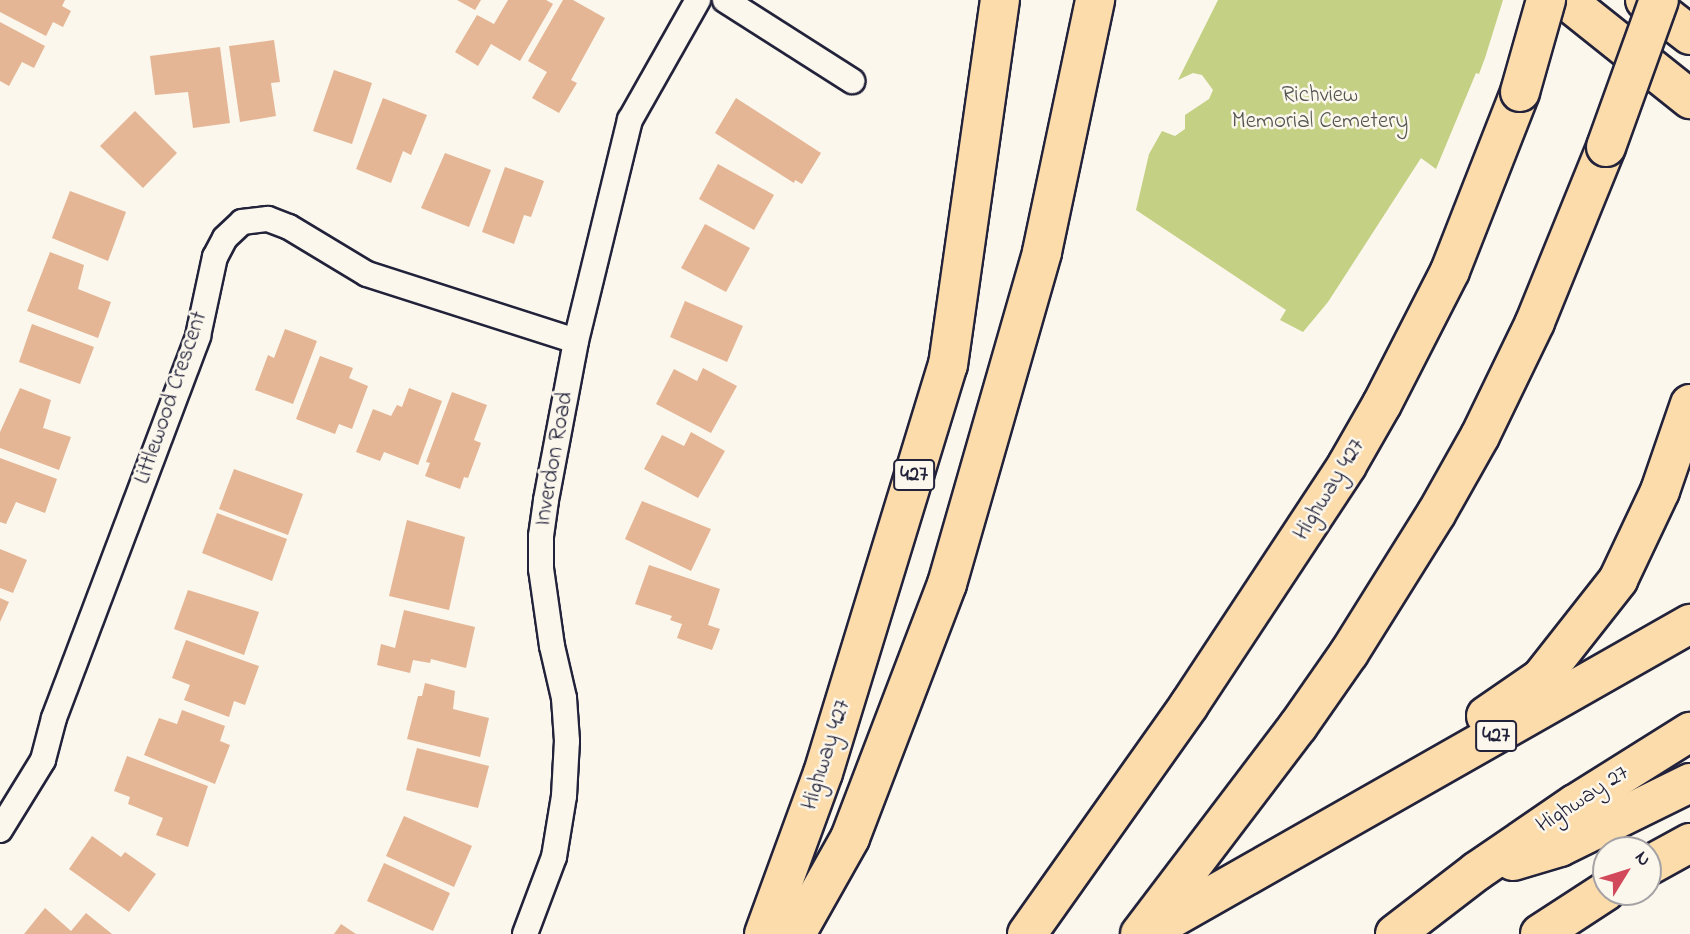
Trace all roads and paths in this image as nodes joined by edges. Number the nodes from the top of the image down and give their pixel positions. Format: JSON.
{"nodes":[{"id":1,"x":698,"y":0,"type":"edge"},
{"id":2,"x":725,"y":0,"type":"edge"},
{"id":3,"x":1000,"y":0,"type":"edge"},
{"id":4,"x":1095,"y":0,"type":"edge"},
{"id":5,"x":1546,"y":0,"type":"edge"},
{"id":6,"x":1566,"y":0,"type":"edge"},
{"id":7,"x":1645,"y":0,"type":"edge"},
{"id":8,"x":1659,"y":0,"type":"edge"},
{"id":9,"x":1690,"y":36,"type":"edge"},
{"id":10,"x":852,"y":81,"type":"dead end"},
{"id":11,"x":1690,"y":99,"type":"edge"},
{"id":12,"x":576,"y":341,"type":"junction"},
{"id":13,"x":1690,"y":404,"type":"edge"},
{"id":14,"x":1690,"y":624,"type":"edge"},
{"id":15,"x":1690,"y":732,"type":"edge"},
{"id":16,"x":1690,"y":783,"type":"edge"},
{"id":17,"x":0,"y":830,"type":"edge"},
{"id":18,"x":1690,"y":843,"type":"edge"},
{"id":19,"x":1301,"y":845,"type":"junction"},
{"id":20,"x":1662,"y":858,"type":"edge"},
{"id":21,"x":1477,"y":871,"type":"junction"},
{"id":22,"x":1592,"y":900,"type":"edge"},
{"id":23,"x":1034,"y":924,"type":"edge"},
{"id":24,"x":525,"y":934,"type":"edge"},
{"id":25,"x":764,"y":934,"type":"edge"},
{"id":26,"x":796,"y":934,"type":"edge"},
{"id":27,"x":1143,"y":934,"type":"edge"},
{"id":28,"x":1395,"y":934,"type":"edge"},
{"id":29,"x":1539,"y":934,"type":"edge"}],
"edges":[{"from":1,"to":12,"type":"street","name":"Inverdon Road"},
{"from":2,"to":10,"type":"street"},
{"from":3,"to":25,"type":"main road","name":"Highway 427","number":"427"},
{"from":4,"to":26,"type":"main road"},
{"from":5,"to":23,"type":"main road","name":"Highway 427","bridge":true},
{"from":6,"to":11,"type":"main road"},
{"from":7,"to":9,"type":"main road"},
{"from":8,"to":27,"type":"main road","bridge":true},
{"from":12,"to":17,"type":"street","name":"Littlewood Crescent"},
{"from":12,"to":24,"type":"street","name":"Inverdon Road"},
{"from":13,"to":19,"type":"main road"},
{"from":14,"to":19,"type":"main road","number":"427"},
{"from":15,"to":21,"type":"main road","name":"Highway 27"},
{"from":16,"to":21,"type":"main road"},
{"from":18,"to":20,"type":"main road"},
{"from":19,"to":27,"type":"main road","number":"427"},
{"from":21,"to":28,"type":"main road","name":"Highway 27"},
{"from":22,"to":29,"type":"main road"}]}
